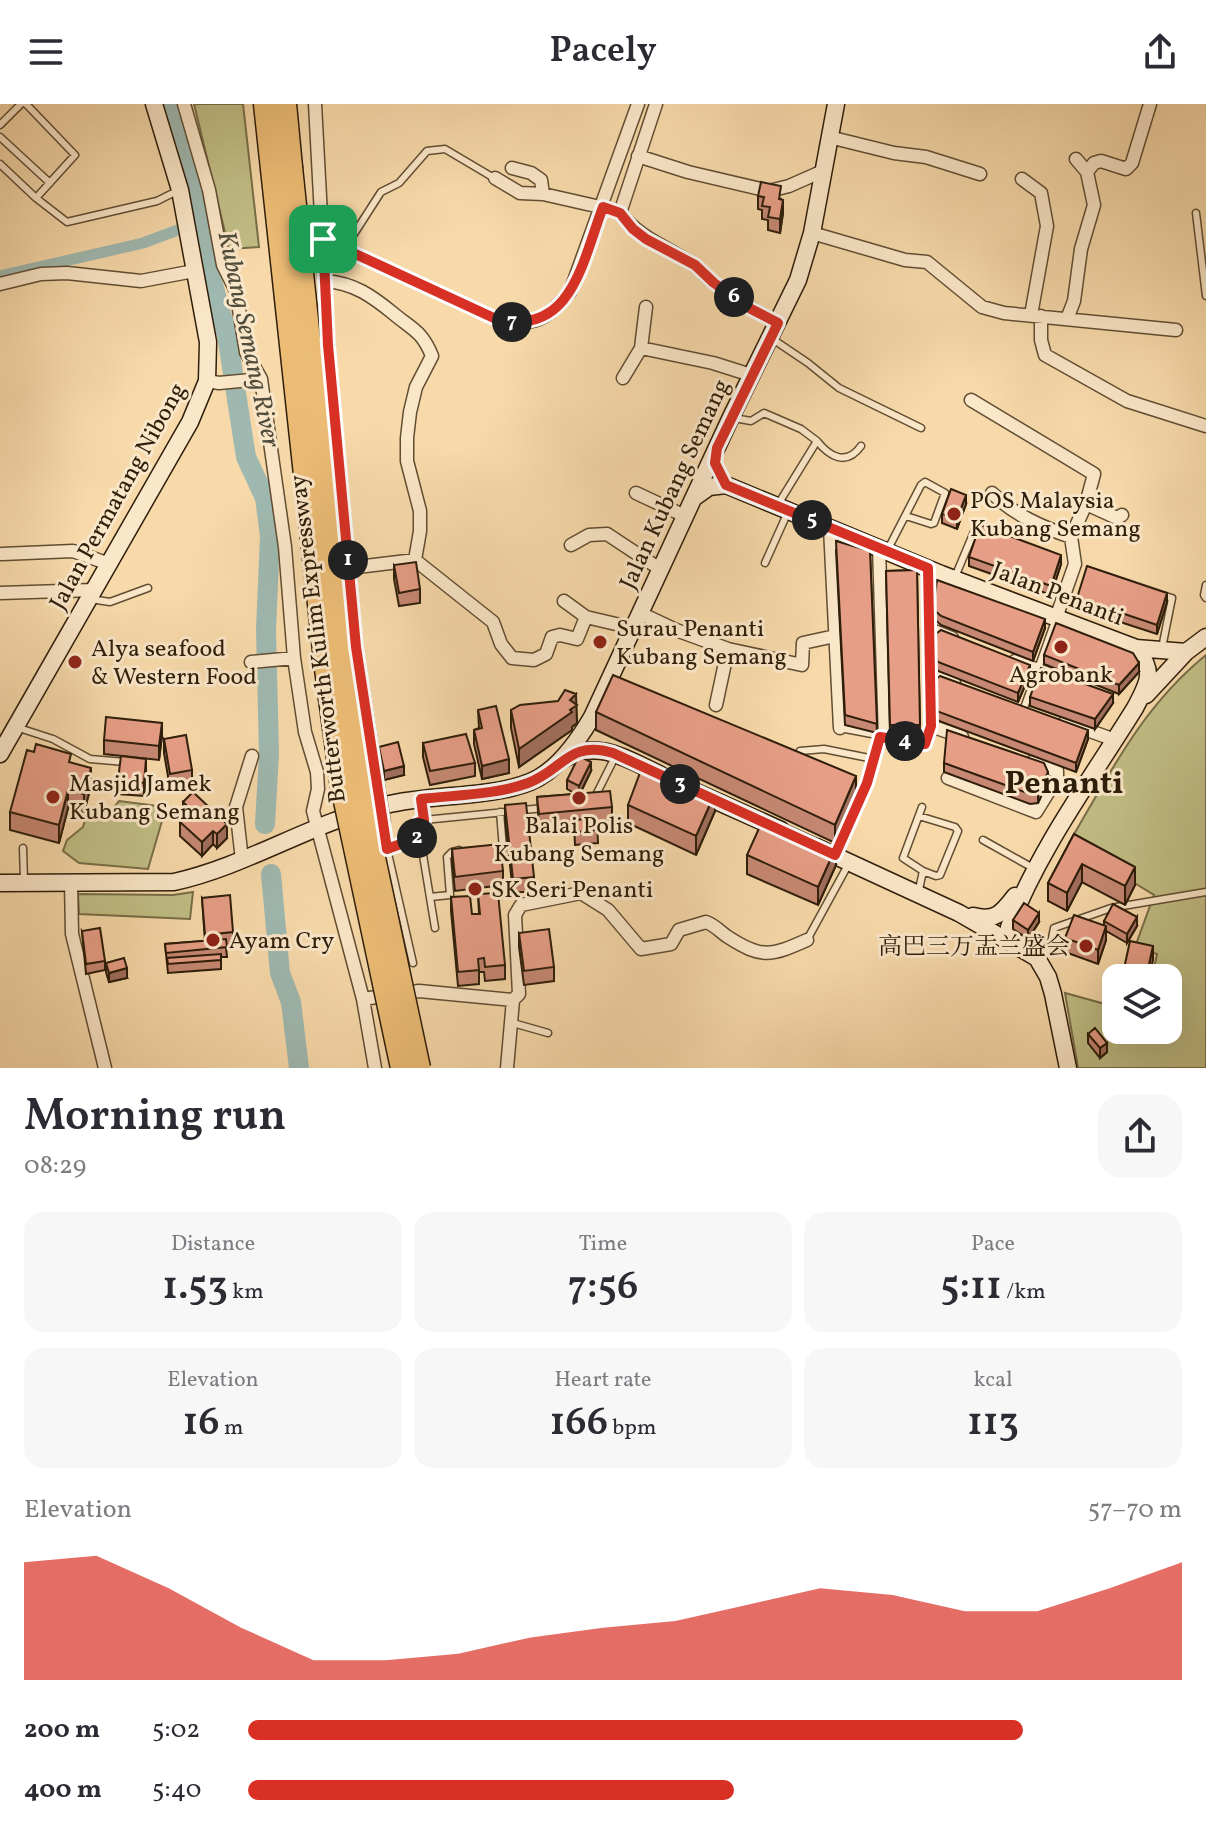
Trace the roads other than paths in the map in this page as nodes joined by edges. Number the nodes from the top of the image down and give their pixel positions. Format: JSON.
{"nodes":[{"id":1,"x":24,"y":104,"type":"edge"},
{"id":2,"x":154,"y":104,"type":"edge"},
{"id":3,"x":184,"y":104,"type":"edge"},
{"id":4,"x":265,"y":104,"type":"edge"},
{"id":5,"x":285,"y":104,"type":"edge"},
{"id":6,"x":315,"y":104,"type":"edge"},
{"id":7,"x":638,"y":104,"type":"edge"},
{"id":8,"x":656,"y":104,"type":"edge"},
{"id":9,"x":836,"y":104,"type":"edge"},
{"id":10,"x":1150,"y":104,"type":"edge"},
{"id":11,"x":0,"y":125,"type":"edge"},
{"id":12,"x":0,"y":137,"type":"edge"},
{"id":13,"x":829,"y":137,"type":"junction"},
{"id":14,"x":638,"y":156,"type":"junction"},
{"id":15,"x":1076,"y":159,"type":"dead end"},
{"id":16,"x":0,"y":164,"type":"edge"},
{"id":17,"x":282,"y":168,"type":"junction"},
{"id":18,"x":512,"y":168,"type":"dead end"},
{"id":19,"x":823,"y":171,"type":"junction"},
{"id":20,"x":1087,"y":172,"type":"junction"},
{"id":21,"x":980,"y":174,"type":"dead end"},
{"id":22,"x":495,"y":178,"type":"joint"},
{"id":23,"x":1022,"y":179,"type":"dead end"},
{"id":24,"x":50,"y":183,"type":"junction"},
{"id":25,"x":180,"y":190,"type":"junction"},
{"id":26,"x":543,"y":194,"type":"junction"},
{"id":27,"x":36,"y":198,"type":"junction"},
{"id":28,"x":603,"y":207,"type":"junction"},
{"id":29,"x":620,"y":213,"type":"junction"},
{"id":30,"x":1196,"y":213,"type":"dead end"},
{"id":31,"x":812,"y":233,"type":"junction"},
{"id":32,"x":323,"y":239,"type":"junction"},
{"id":33,"x":345,"y":248,"type":"junction"},
{"id":34,"x":1204,"y":257,"type":"edge"},
{"id":35,"x":194,"y":271,"type":"junction"},
{"id":36,"x":325,"y":281,"type":"junction"},
{"id":37,"x":0,"y":284,"type":"edge"},
{"id":38,"x":1206,"y":296,"type":"edge"},
{"id":39,"x":646,"y":307,"type":"dead end"},
{"id":40,"x":1036,"y":316,"type":"junction"},
{"id":41,"x":1067,"y":319,"type":"junction"},
{"id":42,"x":774,"y":330,"type":"junction"},
{"id":43,"x":1176,"y":330,"type":"dead end"},
{"id":44,"x":641,"y":348,"type":"junction"},
{"id":45,"x":751,"y":375,"type":"junction"},
{"id":46,"x":623,"y":378,"type":"dead end"},
{"id":47,"x":257,"y":379,"type":"junction"},
{"id":48,"x":213,"y":382,"type":"junction"},
{"id":49,"x":971,"y":400,"type":"dead end"},
{"id":50,"x":731,"y":417,"type":"junction"},
{"id":51,"x":1206,"y":426,"type":"edge"},
{"id":52,"x":921,"y":428,"type":"dead end"},
{"id":53,"x":817,"y":441,"type":"junction"},
{"id":54,"x":861,"y":446,"type":"dead end"},
{"id":55,"x":717,"y":448,"type":"junction"},
{"id":56,"x":726,"y":485,"type":"junction"},
{"id":57,"x":636,"y":493,"type":"dead end"},
{"id":58,"x":992,"y":493,"type":"dead end"},
{"id":59,"x":693,"y":498,"type":"junction"},
{"id":60,"x":1086,"y":504,"type":"junction"},
{"id":61,"x":783,"y":508,"type":"junction"},
{"id":62,"x":1122,"y":515,"type":"dead end"},
{"id":63,"x":685,"y":516,"type":"junction"},
{"id":64,"x":906,"y":516,"type":"junction"},
{"id":65,"x":830,"y":528,"type":"junction"},
{"id":66,"x":990,"y":533,"type":"edge"},
{"id":67,"x":1071,"y":537,"type":"junction"},
{"id":68,"x":571,"y":545,"type":"dead end"},
{"id":69,"x":883,"y":550,"type":"junction"},
{"id":70,"x":2,"y":554,"type":"edge"},
{"id":71,"x":1061,"y":559,"type":"edge"},
{"id":72,"x":415,"y":560,"type":"junction"},
{"id":73,"x":765,"y":563,"type":"dead end"},
{"id":74,"x":109,"y":564,"type":"junction"},
{"id":75,"x":1075,"y":564,"type":"junction"},
{"id":76,"x":349,"y":568,"type":"junction"},
{"id":77,"x":928,"y":568,"type":"junction"},
{"id":78,"x":660,"y":569,"type":"junction"},
{"id":79,"x":1089,"y":569,"type":"edge"},
{"id":80,"x":955,"y":579,"type":"junction"},
{"id":81,"x":1206,"y":585,"type":"edge"},
{"id":82,"x":148,"y":588,"type":"dead end"},
{"id":83,"x":0,"y":593,"type":"edge"},
{"id":84,"x":1158,"y":593,"type":"edge"},
{"id":85,"x":92,"y":594,"type":"junction"},
{"id":86,"x":1206,"y":598,"type":"edge"},
{"id":87,"x":564,"y":601,"type":"dead end"},
{"id":88,"x":586,"y":617,"type":"junction"},
{"id":89,"x":1056,"y":618,"type":"junction"},
{"id":90,"x":636,"y":621,"type":"junction"},
{"id":91,"x":929,"y":629,"type":"junction"},
{"id":92,"x":835,"y":636,"type":"junction"},
{"id":93,"x":1206,"y":637,"type":"edge"},
{"id":94,"x":970,"y":644,"type":"edge"},
{"id":95,"x":1136,"y":648,"type":"junction"},
{"id":96,"x":728,"y":649,"type":"junction"},
{"id":97,"x":1161,"y":651,"type":"junction"},
{"id":98,"x":1186,"y":652,"type":"junction"},
{"id":99,"x":997,"y":655,"type":"edge"},
{"id":100,"x":288,"y":659,"type":"junction"},
{"id":101,"x":254,"y":662,"type":"dead end"},
{"id":102,"x":1038,"y":670,"type":"junction"},
{"id":103,"x":930,"y":674,"type":"junction"},
{"id":104,"x":1064,"y":680,"type":"edge"},
{"id":105,"x":970,"y":689,"type":"edge"},
{"id":106,"x":1011,"y":703,"type":"edge"},
{"id":107,"x":716,"y":705,"type":"dead end"},
{"id":108,"x":1135,"y":708,"type":"junction"},
{"id":109,"x":1030,"y":710,"type":"joint"},
{"id":110,"x":592,"y":717,"type":"junction"},
{"id":111,"x":1050,"y":717,"type":"edge"},
{"id":112,"x":931,"y":726,"type":"junction"},
{"id":113,"x":15,"y":727,"type":"junction"},
{"id":114,"x":840,"y":728,"type":"joint"},
{"id":115,"x":882,"y":738,"type":"junction"},
{"id":116,"x":1115,"y":740,"type":"junction"},
{"id":117,"x":973,"y":741,"type":"edge"},
{"id":118,"x":925,"y":744,"type":"joint"},
{"id":119,"x":800,"y":751,"type":"edge"},
{"id":120,"x":0,"y":754,"type":"edge"},
{"id":121,"x":615,"y":754,"type":"junction"},
{"id":122,"x":252,"y":756,"type":"dead end"},
{"id":123,"x":1015,"y":756,"type":"edge"},
{"id":124,"x":874,"y":759,"type":"junction"},
{"id":125,"x":136,"y":763,"type":"edge"},
{"id":126,"x":557,"y":764,"type":"junction"},
{"id":127,"x":948,"y":778,"type":"dead end"},
{"id":128,"x":421,"y":799,"type":"junction"},
{"id":129,"x":591,"y":804,"type":"edge"},
{"id":130,"x":922,"y":807,"type":"dead end"},
{"id":131,"x":545,"y":808,"type":"edge"},
{"id":132,"x":500,"y":812,"type":"junction"},
{"id":133,"x":919,"y":816,"type":"junction"},
{"id":134,"x":424,"y":820,"type":"junction"},
{"id":135,"x":384,"y":824,"type":"joint"},
{"id":136,"x":314,"y":830,"type":"junction"},
{"id":137,"x":420,"y":837,"type":"junction"},
{"id":138,"x":983,"y":840,"type":"dead end"},
{"id":139,"x":23,"y":848,"type":"dead end"},
{"id":140,"x":387,"y":849,"type":"junction"},
{"id":141,"x":465,"y":849,"type":"edge"},
{"id":142,"x":503,"y":849,"type":"edge"},
{"id":143,"x":246,"y":859,"type":"junction"},
{"id":144,"x":842,"y":859,"type":"junction"},
{"id":145,"x":1036,"y":870,"type":"junction"},
{"id":146,"x":923,"y":871,"type":"junction"},
{"id":147,"x":71,"y":882,"type":"junction"},
{"id":148,"x":0,"y":883,"type":"edge"},
{"id":149,"x":24,"y":883,"type":"junction"},
{"id":150,"x":1206,"y":892,"type":"edge"},
{"id":151,"x":918,"y":894,"type":"junction"},
{"id":152,"x":450,"y":895,"type":"junction"},
{"id":153,"x":430,"y":897,"type":"junction"},
{"id":154,"x":455,"y":903,"type":"edge"},
{"id":155,"x":959,"y":913,"type":"junction"},
{"id":156,"x":435,"y":928,"type":"dead end"},
{"id":157,"x":807,"y":940,"type":"joint"},
{"id":158,"x":1020,"y":947,"type":"junction"},
{"id":159,"x":1037,"y":958,"type":"junction"},
{"id":160,"x":413,"y":963,"type":"dead end"},
{"id":161,"x":363,"y":999,"type":"junction"},
{"id":162,"x":513,"y":1000,"type":"junction"},
{"id":163,"x":513,"y":1023,"type":"junction"},
{"id":164,"x":548,"y":1033,"type":"dead end"},
{"id":165,"x":104,"y":1067,"type":"edge"},
{"id":166,"x":375,"y":1068,"type":"edge"},
{"id":167,"x":402,"y":1068,"type":"edge"},
{"id":168,"x":419,"y":1068,"type":"edge"},
{"id":169,"x":507,"y":1068,"type":"edge"},
{"id":170,"x":1068,"y":1068,"type":"edge"}],
"edges":[{"from":1,"to":11,"type":"lane"},
{"from":1,"to":24,"type":"lane"},
{"from":2,"to":25,"type":"main road","name":"Jalan Permatang Nibong"},
{"from":3,"to":47,"type":"street"},
{"from":4,"to":17,"type":"highway","name":"Butterworth Kulim Expressway"},
{"from":5,"to":17,"type":"highway","name":"Butterworth Kulim Expressway"},
{"from":6,"to":32,"type":"street"},
{"from":7,"to":28,"type":"street"},
{"from":8,"to":14,"type":"street"},
{"from":9,"to":13,"type":"main road","name":"Jalan Kubang Semang"},
{"from":10,"to":20,"type":"street"},
{"from":12,"to":24,"type":"lane"},
{"from":13,"to":19,"type":"main road","name":"Jalan Kubang Semang"},
{"from":13,"to":21,"type":"street"},
{"from":14,"to":19,"type":"street"},
{"from":14,"to":29,"type":"street"},
{"from":15,"to":20,"type":"street"},
{"from":16,"to":27,"type":"lane"},
{"from":17,"to":167,"type":"highway","name":"Butterworth Kulim Expressway","bridge":true},
{"from":17,"to":168,"type":"highway","name":"Butterworth Kulim Expressway","bridge":true},
{"from":18,"to":26,"type":"street"},
{"from":19,"to":31,"type":"main road","name":"Jalan Kubang Semang"},
{"from":20,"to":41,"type":"street"},
{"from":22,"to":26,"type":"street"},
{"from":22,"to":33,"type":"lane"},
{"from":23,"to":40,"type":"street"},
{"from":24,"to":27,"type":"lane"},
{"from":25,"to":27,"type":"lane"},
{"from":25,"to":35,"type":"main road","name":"Jalan Permatang Nibong"},
{"from":26,"to":28,"type":"street"},
{"from":28,"to":29,"type":"street"},
{"from":28,"to":33,"type":"street"},
{"from":29,"to":42,"type":"street"},
{"from":30,"to":34,"type":"lane"},
{"from":31,"to":40,"type":"street"},
{"from":31,"to":42,"type":"main road","name":"Jalan Kubang Semang"},
{"from":32,"to":33,"type":"street"},
{"from":32,"to":36,"type":"street"},
{"from":34,"to":38,"type":"lane"},
{"from":35,"to":37,"type":"street"},
{"from":35,"to":48,"type":"main road","name":"Jalan Permatang Nibong"},
{"from":36,"to":72,"type":"street"},
{"from":36,"to":76,"type":"street"},
{"from":39,"to":44,"type":"street"},
{"from":40,"to":41,"type":"street"},
{"from":40,"to":51,"type":"street"},
{"from":41,"to":43,"type":"street"},
{"from":42,"to":45,"type":"main road","name":"Jalan Kubang Semang"},
{"from":42,"to":52,"type":"lane"},
{"from":44,"to":45,"type":"street"},
{"from":44,"to":46,"type":"street"},
{"from":45,"to":50,"type":"main road","name":"Jalan Kubang Semang"},
{"from":47,"to":48,"type":"street"},
{"from":47,"to":100,"type":"street"},
{"from":48,"to":74,"type":"main road","name":"Jalan Permatang Nibong"},
{"from":49,"to":60,"type":"street"},
{"from":50,"to":53,"type":"lane"},
{"from":50,"to":55,"type":"main road","name":"Jalan Kubang Semang"},
{"from":53,"to":54,"type":"lane"},
{"from":53,"to":61,"type":"lane"},
{"from":55,"to":56,"type":"main road"},
{"from":55,"to":59,"type":"main road","name":"Jalan Kubang Semang"},
{"from":56,"to":59,"type":"main road"},
{"from":56,"to":61,"type":"main road","name":"Jalan Penanti"},
{"from":57,"to":63,"type":"street"},
{"from":58,"to":67,"type":"street"},
{"from":59,"to":63,"type":"main road","name":"Jalan Kubang Semang"},
{"from":60,"to":62,"type":"street"},
{"from":60,"to":67,"type":"street"},
{"from":61,"to":65,"type":"main road","name":"Jalan Penanti"},
{"from":61,"to":73,"type":"lane"},
{"from":63,"to":78,"type":"main road","name":"Jalan Kubang Semang"},
{"from":64,"to":64,"type":"lane"},
{"from":64,"to":69,"type":"lane"},
{"from":65,"to":69,"type":"main road","name":"Jalan Penanti"},
{"from":65,"to":92,"type":"street"},
{"from":66,"to":80,"type":"lane"},
{"from":67,"to":75,"type":"street"},
{"from":68,"to":78,"type":"street"},
{"from":69,"to":77,"type":"main road","name":"Jalan Penanti"},
{"from":69,"to":115,"type":"street"},
{"from":70,"to":74,"type":"street"},
{"from":71,"to":75,"type":"lane"},
{"from":72,"to":76,"type":"street"},
{"from":72,"to":88,"type":"street"},
{"from":74,"to":85,"type":"main road","name":"Jalan Permatang Nibong"},
{"from":75,"to":79,"type":"lane"},
{"from":75,"to":89,"type":"street"},
{"from":76,"to":135,"type":"street","bridge":true},
{"from":77,"to":80,"type":"main road","name":"Jalan Penanti"},
{"from":77,"to":91,"type":"street"},
{"from":78,"to":90,"type":"main road","name":"Jalan Kubang Semang"},
{"from":80,"to":89,"type":"main road","name":"Jalan Penanti"},
{"from":81,"to":86,"type":"lane"},
{"from":82,"to":85,"type":"lane"},
{"from":83,"to":85,"type":"street"},
{"from":84,"to":97,"type":"lane"},
{"from":85,"to":113,"type":"main road","name":"Jalan Permatang Nibong"},
{"from":87,"to":88,"type":"street"},
{"from":88,"to":90,"type":"street"},
{"from":89,"to":95,"type":"main road","name":"Jalan Penanti"},
{"from":89,"to":102,"type":"lane"},
{"from":90,"to":96,"type":"street"},
{"from":90,"to":110,"type":"main road","name":"Jalan Kubang Semang"},
{"from":91,"to":94,"type":"street"},
{"from":91,"to":103,"type":"street"},
{"from":92,"to":96,"type":"street"},
{"from":92,"to":114,"type":"street"},
{"from":93,"to":98,"type":"main road"},
{"from":95,"to":97,"type":"main road"},
{"from":95,"to":108,"type":"main road","name":"Jalan Penanti"},
{"from":96,"to":107,"type":"street"},
{"from":97,"to":98,"type":"main road"},
{"from":98,"to":108,"type":"main road"},
{"from":99,"to":102,"type":"street"},
{"from":100,"to":101,"type":"street"},
{"from":100,"to":136,"type":"street"},
{"from":102,"to":104,"type":"street"},
{"from":102,"to":109,"type":"lane"},
{"from":103,"to":105,"type":"street"},
{"from":103,"to":112,"type":"street"},
{"from":106,"to":109,"type":"street"},
{"from":108,"to":116,"type":"main road","name":"Jalan Penanti"},
{"from":110,"to":121,"type":"main road"},
{"from":110,"to":126,"type":"main road","name":"Jalan Kubang Semang"},
{"from":111,"to":116,"type":"street"},
{"from":112,"to":117,"type":"street"},
{"from":112,"to":118,"type":"street"},
{"from":113,"to":120,"type":"main road","name":"Jalan Permatang Nibong"},
{"from":113,"to":125,"type":"lane"},
{"from":114,"to":115,"type":"lane"},
{"from":115,"to":118,"type":"lane"},
{"from":115,"to":124,"type":"lane"},
{"from":116,"to":145,"type":"main road","name":"Jalan Penanti"},
{"from":119,"to":124,"type":"lane"},
{"from":121,"to":126,"type":"main road"},
{"from":121,"to":129,"type":"lane"},
{"from":121,"to":144,"type":"main road"},
{"from":122,"to":143,"type":"street"},
{"from":123,"to":127,"type":"street"},
{"from":124,"to":144,"type":"lane"},
{"from":126,"to":128,"type":"main road","name":"Jalan Kubang Semang"},
{"from":128,"to":134,"type":"lane"},
{"from":128,"to":136,"type":"main road","name":"Jalan Kubang Semang"},
{"from":130,"to":133,"type":"lane"},
{"from":131,"to":132,"type":"lane"},
{"from":132,"to":134,"type":"lane"},
{"from":132,"to":142,"type":"lane"},
{"from":133,"to":146,"type":"lane"},
{"from":133,"to":146,"type":"lane"},
{"from":134,"to":137,"type":"lane"},
{"from":135,"to":140,"type":"lane"},
{"from":136,"to":143,"type":"main road","name":"Jalan Kubang Semang"},
{"from":136,"to":161,"type":"street"},
{"from":137,"to":140,"type":"lane"},
{"from":137,"to":153,"type":"lane"},
{"from":138,"to":145,"type":"lane"},
{"from":139,"to":149,"type":"lane"},
{"from":140,"to":160,"type":"lane"},
{"from":141,"to":152,"type":"lane"},
{"from":143,"to":147,"type":"main road","name":"Jalan Kubang Semang"},
{"from":144,"to":151,"type":"main road"},
{"from":144,"to":157,"type":"lane"},
{"from":145,"to":155,"type":"main road","name":"Jalan Penanti"},
{"from":145,"to":158,"type":"main road","name":"Jalan Penanti"},
{"from":146,"to":151,"type":"lane"},
{"from":147,"to":149,"type":"main road","name":"Jalan Kubang Semang"},
{"from":147,"to":165,"type":"street"},
{"from":148,"to":149,"type":"main road","name":"Jalan Kubang Semang"},
{"from":150,"to":159,"type":"lane"},
{"from":151,"to":155,"type":"main road"},
{"from":152,"to":153,"type":"lane"},
{"from":152,"to":154,"type":"lane"},
{"from":153,"to":156,"type":"lane"},
{"from":155,"to":158,"type":"main road"},
{"from":157,"to":162,"type":"street"},
{"from":158,"to":159,"type":"main road"},
{"from":159,"to":170,"type":"main road"},
{"from":161,"to":162,"type":"street"},
{"from":161,"to":166,"type":"street"},
{"from":162,"to":163,"type":"street"},
{"from":163,"to":164,"type":"lane"},
{"from":163,"to":169,"type":"street"}]}
